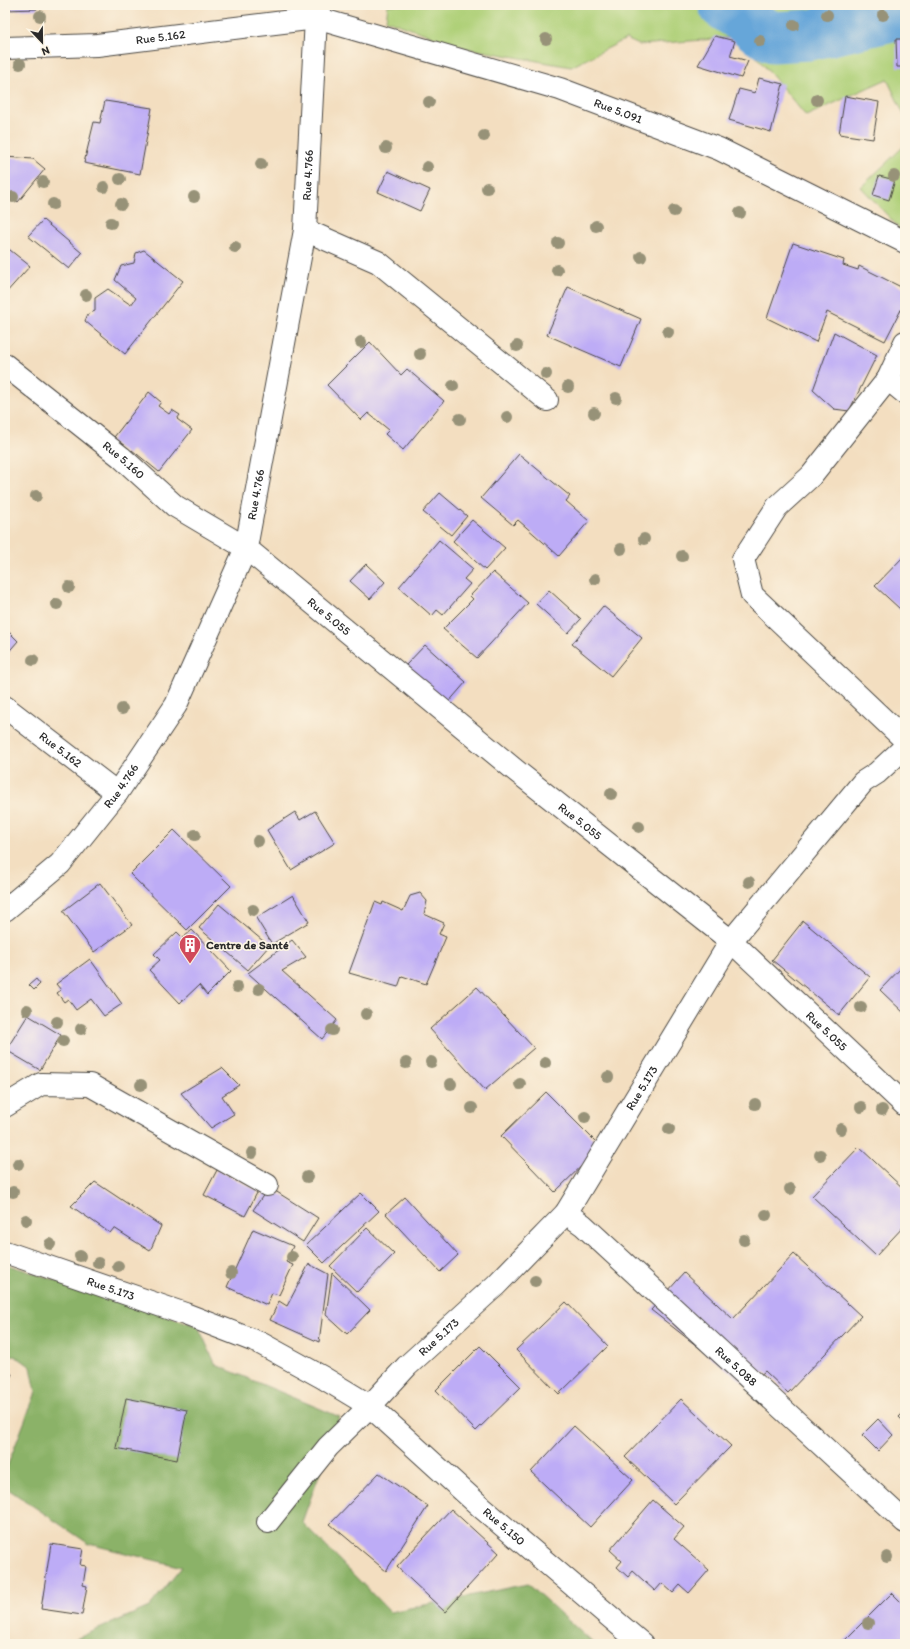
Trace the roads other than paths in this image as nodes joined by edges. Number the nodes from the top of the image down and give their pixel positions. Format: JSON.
{"nodes":[{"id":1,"x":317,"y":11,"type":"edge"},
{"id":2,"x":5,"y":48,"type":"edge"},
{"id":3,"x":305,"y":230,"type":"junction"},
{"id":4,"x":905,"y":242,"type":"edge"},
{"id":5,"x":905,"y":342,"type":"edge"},
{"id":6,"x":5,"y":365,"type":"edge"},
{"id":7,"x":888,"y":378,"type":"junction"},
{"id":8,"x":905,"y":393,"type":"edge"},
{"id":9,"x":548,"y":400,"type":"dead end"},
{"id":10,"x":246,"y":548,"type":"junction"},
{"id":11,"x":5,"y":707,"type":"edge"},
{"id":12,"x":905,"y":740,"type":"edge"},
{"id":13,"x":905,"y":747,"type":"edge"},
{"id":14,"x":117,"y":793,"type":"junction"},
{"id":15,"x":5,"y":910,"type":"edge"},
{"id":16,"x":731,"y":941,"type":"junction"},
{"id":17,"x":905,"y":1105,"type":"edge"},
{"id":18,"x":5,"y":1106,"type":"edge"},
{"id":19,"x":267,"y":1185,"type":"dead end"},
{"id":20,"x":566,"y":1213,"type":"junction"},
{"id":21,"x":5,"y":1252,"type":"edge"},
{"id":22,"x":370,"y":1406,"type":"junction"},
{"id":23,"x":268,"y":1522,"type":"dead end"},
{"id":24,"x":905,"y":1522,"type":"edge"},
{"id":25,"x":642,"y":1644,"type":"edge"}],
"edges":[{"from":1,"to":2,"type":"street","name":"Rue 5.162"},
{"from":1,"to":3,"type":"street","name":"Rue 4.766"},
{"from":1,"to":4,"type":"street","name":"Rue 5.091"},
{"from":3,"to":9,"type":"street"},
{"from":3,"to":10,"type":"street","name":"Rue 4.766"},
{"from":5,"to":7,"type":"street"},
{"from":6,"to":10,"type":"street","name":"Rue 5.160"},
{"from":7,"to":8,"type":"street"},
{"from":7,"to":12,"type":"street"},
{"from":10,"to":14,"type":"street","name":"Rue 4.766"},
{"from":10,"to":16,"type":"street","name":"Rue 5.055"},
{"from":11,"to":14,"type":"street","name":"Rue 5.162"},
{"from":13,"to":16,"type":"street","name":"Rue 5.173"},
{"from":14,"to":15,"type":"street","name":"Rue 4.766"},
{"from":16,"to":17,"type":"street","name":"Rue 5.055"},
{"from":16,"to":20,"type":"street","name":"Rue 5.173"},
{"from":18,"to":19,"type":"street"},
{"from":20,"to":22,"type":"street","name":"Rue 5.173"},
{"from":20,"to":24,"type":"street","name":"Rue 5.088"},
{"from":21,"to":22,"type":"street","name":"Rue 5.173"},
{"from":22,"to":23,"type":"street"},
{"from":22,"to":25,"type":"street","name":"Rue 5.150"}]}
